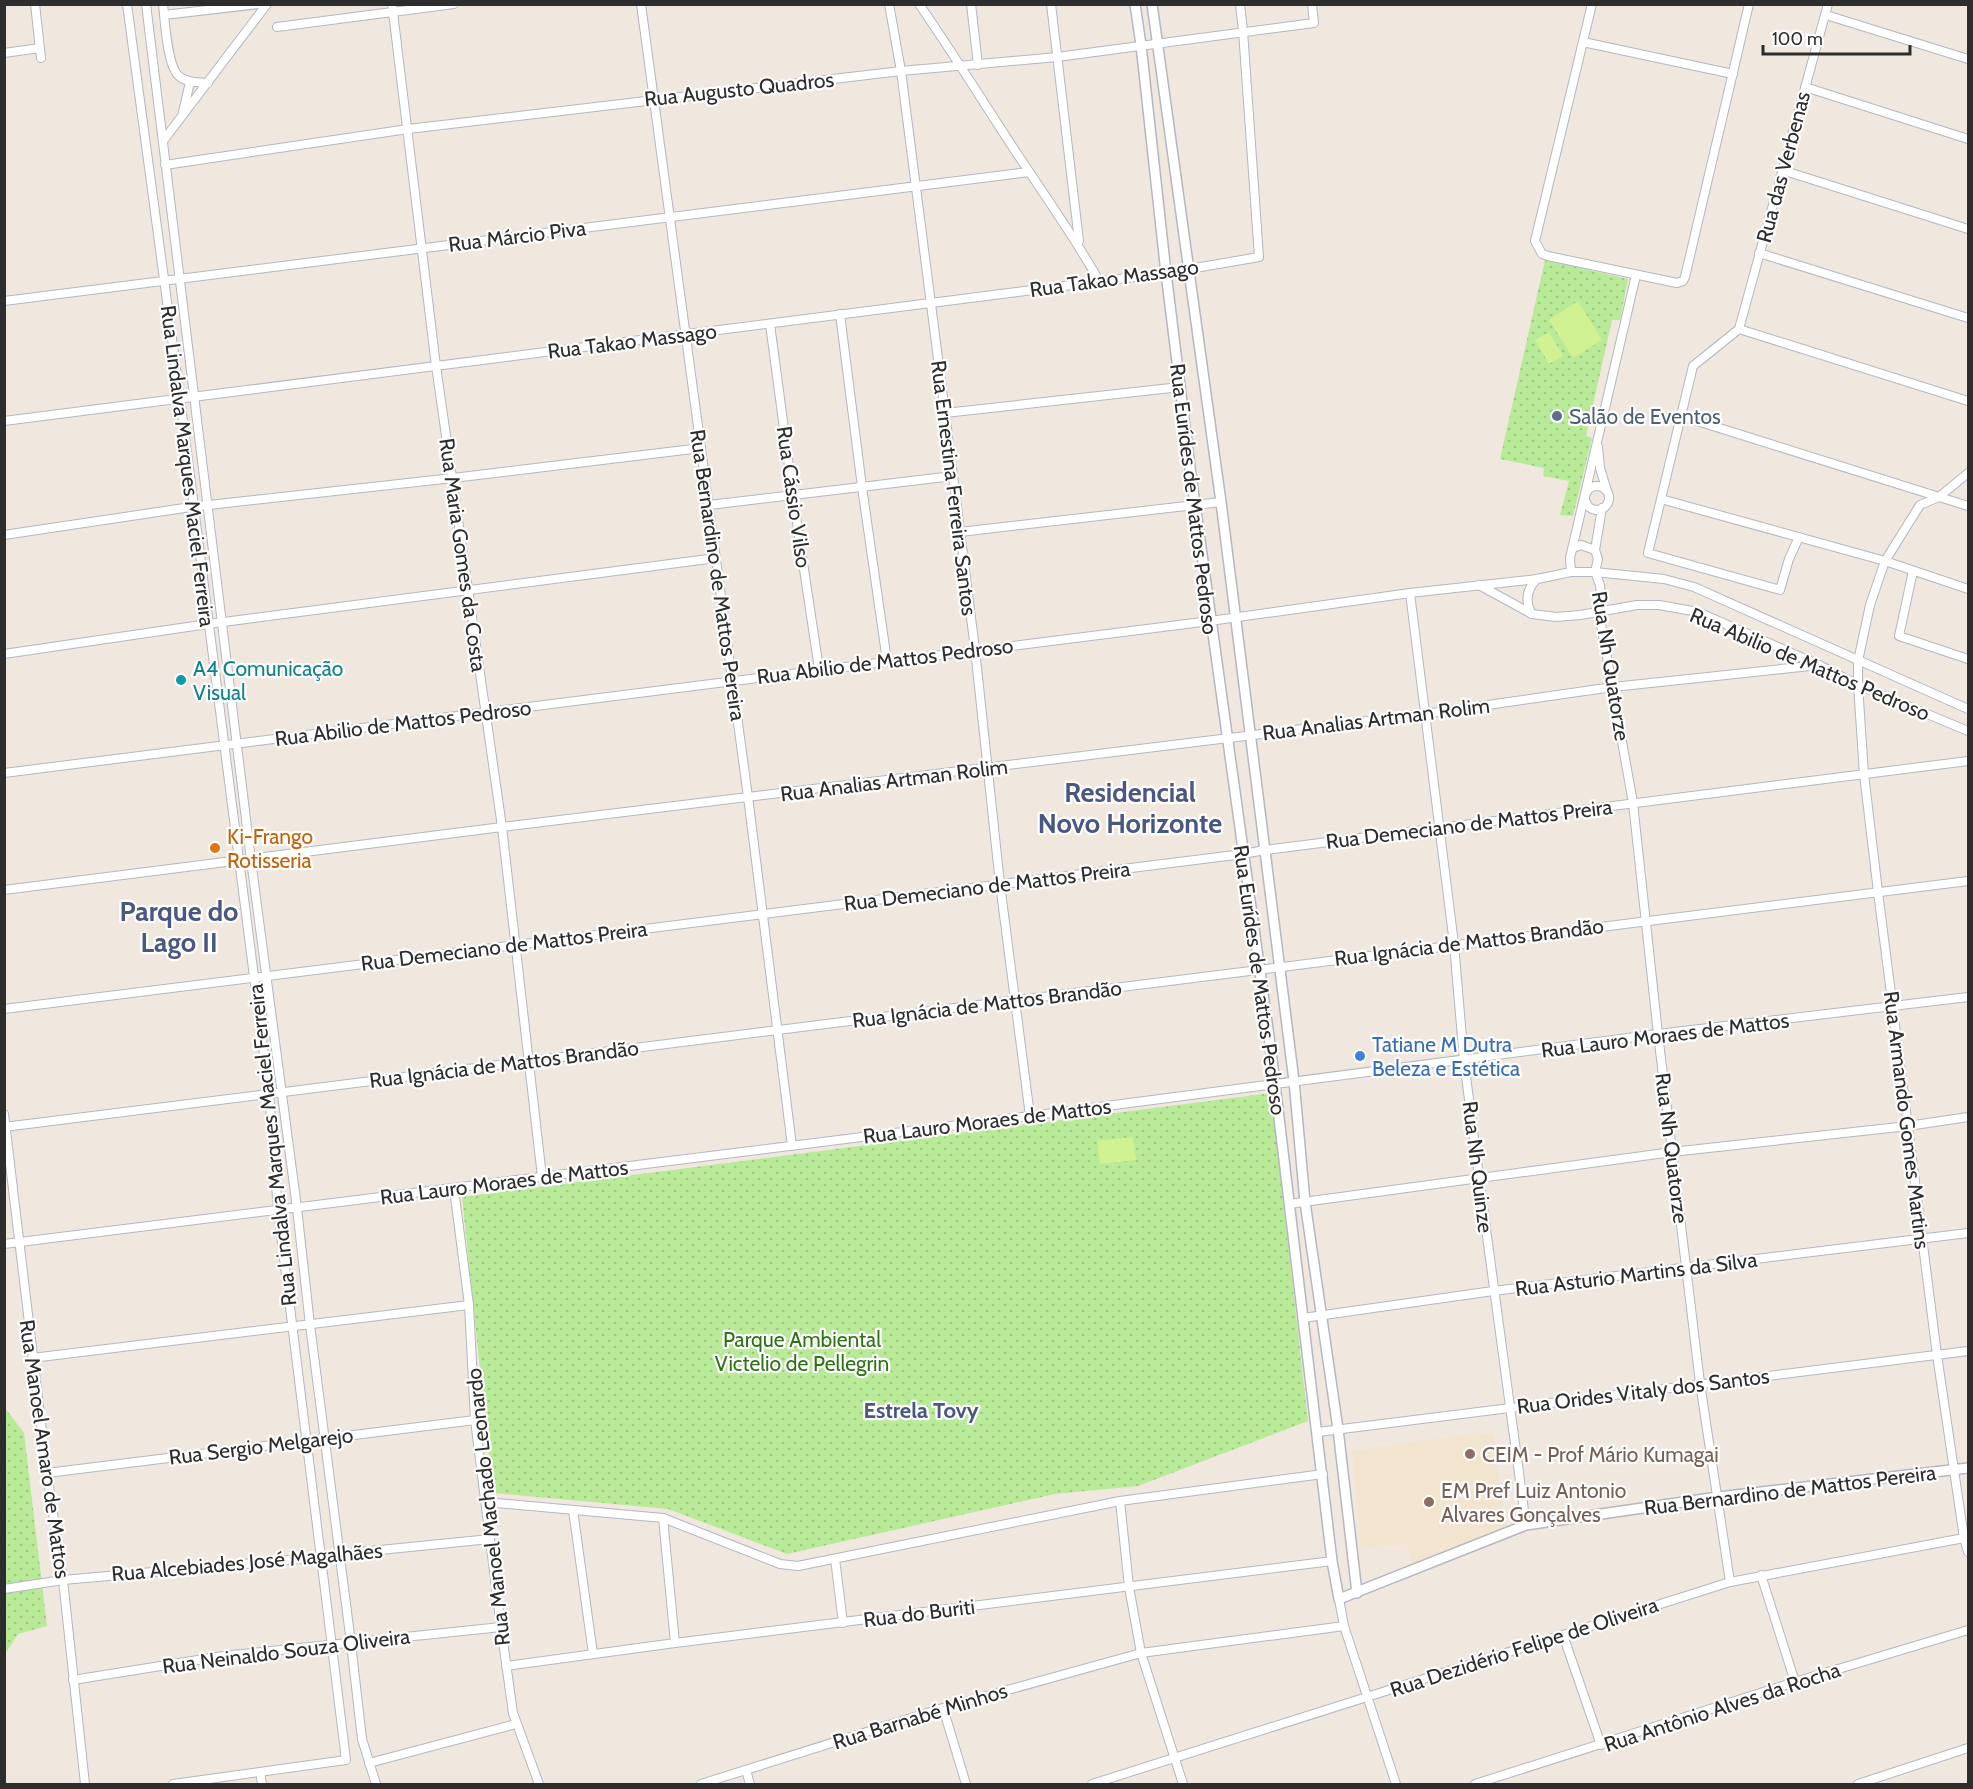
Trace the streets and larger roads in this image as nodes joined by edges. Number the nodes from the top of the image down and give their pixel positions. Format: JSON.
{"nodes":[{"id":1,"x":34,"y":4,"type":"edge"},
{"id":2,"x":127,"y":4,"type":"edge"},
{"id":3,"x":146,"y":4,"type":"edge"},
{"id":4,"x":163,"y":4,"type":"edge"},
{"id":5,"x":259,"y":4,"type":"edge"},
{"id":6,"x":267,"y":4,"type":"edge"},
{"id":7,"x":454,"y":4,"type":"edge"},
{"id":8,"x":641,"y":4,"type":"edge"},
{"id":9,"x":889,"y":4,"type":"edge"},
{"id":10,"x":919,"y":4,"type":"edge"},
{"id":11,"x":971,"y":4,"type":"edge"},
{"id":12,"x":1051,"y":4,"type":"edge"},
{"id":13,"x":1135,"y":4,"type":"edge"},
{"id":14,"x":1152,"y":4,"type":"edge"},
{"id":15,"x":1240,"y":4,"type":"edge"},
{"id":16,"x":1312,"y":4,"type":"edge"},
{"id":17,"x":1592,"y":4,"type":"edge"},
{"id":18,"x":1749,"y":4,"type":"edge"},
{"id":19,"x":1828,"y":4,"type":"edge"},
{"id":20,"x":393,"y":8,"type":"edge"},
{"id":21,"x":164,"y":15,"type":"junction"},
{"id":22,"x":1826,"y":15,"type":"junction"},
{"id":23,"x":277,"y":27,"type":"dead end"},
{"id":24,"x":1243,"y":31,"type":"junction"},
{"id":25,"x":1583,"y":42,"type":"junction"},
{"id":26,"x":1158,"y":44,"type":"junction"},
{"id":27,"x":1141,"y":45,"type":"junction"},
{"id":28,"x":40,"y":48,"type":"junction"},
{"id":29,"x":4,"y":53,"type":"edge"},
{"id":30,"x":1057,"y":57,"type":"junction"},
{"id":31,"x":41,"y":58,"type":"dead end"},
{"id":32,"x":1968,"y":59,"type":"edge"},
{"id":33,"x":978,"y":65,"type":"junction"},
{"id":34,"x":963,"y":67,"type":"junction"},
{"id":35,"x":901,"y":71,"type":"junction"},
{"id":36,"x":1733,"y":75,"type":"junction"},
{"id":37,"x":190,"y":82,"type":"junction"},
{"id":38,"x":208,"y":83,"type":"junction"},
{"id":39,"x":1805,"y":87,"type":"junction"},
{"id":40,"x":653,"y":99,"type":"junction"},
{"id":41,"x":183,"y":113,"type":"junction"},
{"id":42,"x":161,"y":126,"type":"junction"},
{"id":43,"x":144,"y":129,"type":"junction"},
{"id":44,"x":408,"y":129,"type":"junction"},
{"id":45,"x":1968,"y":139,"type":"edge"},
{"id":46,"x":163,"y":141,"type":"junction"},
{"id":47,"x":165,"y":165,"type":"junction"},
{"id":48,"x":1782,"y":170,"type":"junction"},
{"id":49,"x":1029,"y":172,"type":"junction"},
{"id":50,"x":916,"y":185,"type":"junction"},
{"id":51,"x":670,"y":216,"type":"junction"},
{"id":52,"x":1968,"y":229,"type":"edge"},
{"id":53,"x":1079,"y":244,"type":"junction"},
{"id":54,"x":422,"y":248,"type":"junction"},
{"id":55,"x":1759,"y":253,"type":"junction"},
{"id":56,"x":1188,"y":269,"type":"junction"},
{"id":57,"x":1166,"y":273,"type":"junction"},
{"id":58,"x":1636,"y":275,"type":"junction"},
{"id":59,"x":179,"y":279,"type":"junction"},
{"id":60,"x":164,"y":280,"type":"junction"},
{"id":61,"x":1099,"y":280,"type":"junction"},
{"id":62,"x":4,"y":301,"type":"edge"},
{"id":63,"x":931,"y":303,"type":"junction"},
{"id":64,"x":840,"y":314,"type":"junction"},
{"id":65,"x":1968,"y":318,"type":"edge"},
{"id":66,"x":770,"y":324,"type":"junction"},
{"id":67,"x":1739,"y":329,"type":"junction"},
{"id":68,"x":686,"y":334,"type":"junction"},
{"id":69,"x":436,"y":366,"type":"junction"},
{"id":70,"x":1180,"y":387,"type":"junction"},
{"id":71,"x":193,"y":397,"type":"junction"},
{"id":72,"x":180,"y":398,"type":"junction"},
{"id":73,"x":1968,"y":401,"type":"edge"},
{"id":74,"x":945,"y":413,"type":"junction"},
{"id":75,"x":1681,"y":416,"type":"junction"},
{"id":76,"x":4,"y":421,"type":"edge"},
{"id":77,"x":1597,"y":440,"type":"junction"},
{"id":78,"x":701,"y":448,"type":"junction"},
{"id":79,"x":1968,"y":474,"type":"edge"},
{"id":80,"x":953,"y":476,"type":"junction"},
{"id":81,"x":453,"y":478,"type":"junction"},
{"id":82,"x":862,"y":487,"type":"junction"},
{"id":83,"x":1608,"y":494,"type":"junction"},
{"id":84,"x":793,"y":496,"type":"junction"},
{"id":85,"x":1939,"y":496,"type":"junction"},
{"id":86,"x":1585,"y":497,"type":"junction"},
{"id":87,"x":1661,"y":499,"type":"junction"},
{"id":88,"x":1221,"y":502,"type":"junction"},
{"id":89,"x":207,"y":505,"type":"junction"},
{"id":90,"x":709,"y":505,"type":"junction"},
{"id":91,"x":1195,"y":505,"type":"junction"},
{"id":92,"x":1968,"y":506,"type":"edge"},
{"id":93,"x":194,"y":507,"type":"junction"},
{"id":94,"x":1602,"y":508,"type":"junction"},
{"id":95,"x":960,"y":532,"type":"junction"},
{"id":96,"x":4,"y":535,"type":"edge"},
{"id":97,"x":1799,"y":537,"type":"junction"},
{"id":98,"x":1573,"y":548,"type":"junction"},
{"id":99,"x":1595,"y":550,"type":"junction"},
{"id":100,"x":716,"y":558,"type":"junction"},
{"id":101,"x":1883,"y":561,"type":"junction"},
{"id":102,"x":1912,"y":571,"type":"junction"},
{"id":103,"x":1571,"y":572,"type":"junction"},
{"id":104,"x":1595,"y":572,"type":"junction"},
{"id":105,"x":1537,"y":579,"type":"junction"},
{"id":106,"x":1479,"y":585,"type":"junction"},
{"id":107,"x":1968,"y":589,"type":"edge"},
{"id":108,"x":467,"y":590,"type":"junction"},
{"id":109,"x":1410,"y":593,"type":"junction"},
{"id":110,"x":1599,"y":612,"type":"junction"},
{"id":111,"x":1533,"y":614,"type":"junction"},
{"id":112,"x":1236,"y":616,"type":"junction"},
{"id":113,"x":1210,"y":621,"type":"junction"},
{"id":114,"x":222,"y":622,"type":"junction"},
{"id":115,"x":208,"y":624,"type":"junction"},
{"id":116,"x":975,"y":649,"type":"junction"},
{"id":117,"x":4,"y":654,"type":"edge"},
{"id":118,"x":1968,"y":659,"type":"edge"},
{"id":119,"x":1856,"y":660,"type":"junction"},
{"id":120,"x":887,"y":661,"type":"junction"},
{"id":121,"x":1819,"y":665,"type":"junction"},
{"id":122,"x":819,"y":669,"type":"junction"},
{"id":123,"x":733,"y":680,"type":"junction"},
{"id":124,"x":1858,"y":685,"type":"junction"},
{"id":125,"x":1613,"y":687,"type":"junction"},
{"id":126,"x":1968,"y":709,"type":"edge"},
{"id":127,"x":485,"y":712,"type":"junction"},
{"id":128,"x":1425,"y":714,"type":"junction"},
{"id":129,"x":1968,"y":732,"type":"edge"},
{"id":130,"x":1251,"y":736,"type":"junction"},
{"id":131,"x":1227,"y":738,"type":"junction"},
{"id":132,"x":237,"y":744,"type":"junction"},
{"id":133,"x":223,"y":745,"type":"junction"},
{"id":134,"x":1968,"y":761,"type":"edge"},
{"id":135,"x":986,"y":769,"type":"junction"},
{"id":136,"x":4,"y":773,"type":"edge"},
{"id":137,"x":1864,"y":774,"type":"junction"},
{"id":138,"x":748,"y":797,"type":"junction"},
{"id":139,"x":1633,"y":803,"type":"junction"},
{"id":140,"x":502,"y":827,"type":"junction"},
{"id":141,"x":1440,"y":828,"type":"junction"},
{"id":142,"x":1265,"y":850,"type":"junction"},
{"id":143,"x":1243,"y":854,"type":"junction"},
{"id":144,"x":251,"y":860,"type":"junction"},
{"id":145,"x":238,"y":861,"type":"junction"},
{"id":146,"x":1968,"y":881,"type":"edge"},
{"id":147,"x":1000,"y":884,"type":"junction"},
{"id":148,"x":4,"y":890,"type":"edge"},
{"id":149,"x":1878,"y":892,"type":"junction"},
{"id":150,"x":763,"y":913,"type":"junction"},
{"id":151,"x":1645,"y":920,"type":"junction"},
{"id":152,"x":515,"y":944,"type":"junction"},
{"id":153,"x":1454,"y":944,"type":"junction"},
{"id":154,"x":1280,"y":966,"type":"junction"},
{"id":155,"x":1259,"y":970,"type":"junction"},
{"id":156,"x":267,"y":976,"type":"junction"},
{"id":157,"x":253,"y":977,"type":"junction"},
{"id":158,"x":1968,"y":998,"type":"edge"},
{"id":159,"x":1016,"y":1001,"type":"junction"},
{"id":160,"x":1893,"y":1007,"type":"junction"},
{"id":161,"x":4,"y":1009,"type":"edge"},
{"id":162,"x":778,"y":1030,"type":"junction"},
{"id":163,"x":1658,"y":1034,"type":"junction"},
{"id":164,"x":529,"y":1061,"type":"junction"},
{"id":165,"x":1464,"y":1061,"type":"junction"},
{"id":166,"x":1294,"y":1082,"type":"junction"},
{"id":167,"x":1274,"y":1084,"type":"junction"},
{"id":168,"x":282,"y":1092,"type":"junction"},
{"id":169,"x":269,"y":1094,"type":"junction"},
{"id":170,"x":4,"y":1114,"type":"edge"},
{"id":171,"x":1030,"y":1116,"type":"junction"},
{"id":172,"x":1968,"y":1117,"type":"edge"},
{"id":173,"x":1908,"y":1126,"type":"junction"},
{"id":174,"x":5,"y":1127,"type":"edge"},
{"id":175,"x":792,"y":1146,"type":"junction"},
{"id":176,"x":1672,"y":1152,"type":"junction"},
{"id":177,"x":542,"y":1177,"type":"junction"},
{"id":178,"x":1479,"y":1177,"type":"junction"},
{"id":179,"x":454,"y":1189,"type":"junction"},
{"id":180,"x":1305,"y":1202,"type":"junction"},
{"id":181,"x":1289,"y":1204,"type":"junction"},
{"id":182,"x":297,"y":1208,"type":"junction"},
{"id":183,"x":278,"y":1210,"type":"junction"},
{"id":184,"x":1968,"y":1233,"type":"edge"},
{"id":185,"x":1922,"y":1238,"type":"junction"},
{"id":186,"x":18,"y":1242,"type":"junction"},
{"id":187,"x":4,"y":1244,"type":"edge"},
{"id":188,"x":1687,"y":1268,"type":"junction"},
{"id":189,"x":1493,"y":1291,"type":"junction"},
{"id":190,"x":470,"y":1305,"type":"junction"},
{"id":191,"x":1321,"y":1315,"type":"junction"},
{"id":192,"x":1303,"y":1318,"type":"junction"},
{"id":193,"x":309,"y":1325,"type":"junction"},
{"id":194,"x":292,"y":1327,"type":"junction"},
{"id":195,"x":1968,"y":1351,"type":"edge"},
{"id":196,"x":1937,"y":1355,"type":"junction"},
{"id":197,"x":32,"y":1358,"type":"junction"},
{"id":198,"x":1700,"y":1383,"type":"junction"},
{"id":199,"x":1512,"y":1408,"type":"junction"},
{"id":200,"x":475,"y":1420,"type":"junction"},
{"id":201,"x":1338,"y":1429,"type":"junction"},
{"id":202,"x":1318,"y":1432,"type":"junction"},
{"id":203,"x":324,"y":1438,"type":"junction"},
{"id":204,"x":308,"y":1440,"type":"junction"},
{"id":205,"x":1968,"y":1468,"type":"edge"},
{"id":206,"x":1954,"y":1470,"type":"junction"},
{"id":207,"x":46,"y":1473,"type":"junction"},
{"id":208,"x":1323,"y":1474,"type":"junction"},
{"id":209,"x":1718,"y":1497,"type":"junction"},
{"id":210,"x":1120,"y":1501,"type":"junction"},
{"id":211,"x":486,"y":1502,"type":"junction"},
{"id":212,"x":573,"y":1510,"type":"junction"},
{"id":213,"x":663,"y":1518,"type":"junction"},
{"id":214,"x":1526,"y":1525,"type":"junction"},
{"id":215,"x":1964,"y":1538,"type":"junction"},
{"id":216,"x":490,"y":1539,"type":"junction"},
{"id":217,"x":1968,"y":1552,"type":"edge"},
{"id":218,"x":340,"y":1554,"type":"junction"},
{"id":219,"x":322,"y":1557,"type":"junction"},
{"id":220,"x":835,"y":1559,"type":"junction"},
{"id":221,"x":1332,"y":1561,"type":"junction"},
{"id":222,"x":1761,"y":1575,"type":"junction"},
{"id":223,"x":63,"y":1580,"type":"junction"},
{"id":224,"x":1730,"y":1582,"type":"junction"},
{"id":225,"x":1129,"y":1587,"type":"junction"},
{"id":226,"x":4,"y":1589,"type":"edge"},
{"id":227,"x":1357,"y":1593,"type":"junction"},
{"id":228,"x":1340,"y":1599,"type":"junction"},
{"id":229,"x":843,"y":1623,"type":"junction"},
{"id":230,"x":1344,"y":1626,"type":"junction"},
{"id":231,"x":501,"y":1627,"type":"junction"},
{"id":232,"x":1968,"y":1630,"type":"edge"},
{"id":233,"x":1563,"y":1635,"type":"junction"},
{"id":234,"x":351,"y":1643,"type":"junction"},
{"id":235,"x":675,"y":1643,"type":"junction"},
{"id":236,"x":333,"y":1644,"type":"junction"},
{"id":237,"x":1141,"y":1653,"type":"junction"},
{"id":238,"x":593,"y":1654,"type":"junction"},
{"id":239,"x":506,"y":1666,"type":"junction"},
{"id":240,"x":73,"y":1680,"type":"junction"},
{"id":241,"x":1794,"y":1682,"type":"junction"},
{"id":242,"x":1368,"y":1697,"type":"junction"},
{"id":243,"x":943,"y":1708,"type":"junction"},
{"id":244,"x":516,"y":1724,"type":"junction"},
{"id":245,"x":1601,"y":1745,"type":"junction"},
{"id":246,"x":1968,"y":1748,"type":"edge"},
{"id":247,"x":1174,"y":1759,"type":"junction"},
{"id":248,"x":369,"y":1763,"type":"junction"},
{"id":249,"x":746,"y":1770,"type":"junction"},
{"id":250,"x":260,"y":1772,"type":"junction"},
{"id":251,"x":85,"y":1785,"type":"edge"},
{"id":252,"x":173,"y":1785,"type":"edge"},
{"id":253,"x":262,"y":1785,"type":"edge"},
{"id":254,"x":376,"y":1785,"type":"edge"},
{"id":255,"x":539,"y":1785,"type":"edge"},
{"id":256,"x":701,"y":1785,"type":"edge"},
{"id":257,"x":750,"y":1785,"type":"edge"},
{"id":258,"x":966,"y":1785,"type":"edge"},
{"id":259,"x":1092,"y":1785,"type":"edge"},
{"id":260,"x":1183,"y":1785,"type":"edge"},
{"id":261,"x":1396,"y":1785,"type":"edge"},
{"id":262,"x":1475,"y":1785,"type":"edge"},
{"id":263,"x":1858,"y":1785,"type":"edge"}],
"edges":[{"from":1,"to":28,"type":"street"},
{"from":2,"to":43,"type":"street","name":"Rua Lindalva Marques Maciel Ferreira"},
{"from":3,"to":42,"type":"street","name":"Rua Lindalva Marques Maciel Ferreira"},
{"from":4,"to":21,"type":"street"},
{"from":5,"to":21,"type":"street"},
{"from":6,"to":38,"type":"street"},
{"from":7,"to":20,"type":"street"},
{"from":8,"to":40,"type":"street","name":"Rua Bernardino de Mattos Pereira"},
{"from":9,"to":35,"type":"street","name":"Rua Ernestina Ferreira Santos"},
{"from":10,"to":34,"type":"street"},
{"from":11,"to":33,"type":"street"},
{"from":12,"to":30,"type":"street"},
{"from":13,"to":27,"type":"street","name":"Rua Eurídes de Mattos Pedroso"},
{"from":14,"to":26,"type":"street","name":"Rua Eurídes de Mattos Pedroso"},
{"from":15,"to":24,"type":"street"},
{"from":16,"to":24,"type":"street","name":"Rua Augusto Quadros"},
{"from":17,"to":25,"type":"street"},
{"from":18,"to":36,"type":"street"},
{"from":19,"to":22,"type":"street","name":"Rua das Verbenas"},
{"from":20,"to":23,"type":"street"},
{"from":20,"to":44,"type":"street","name":"Rua Maria Gomes da Costa"},
{"from":21,"to":37,"type":"street"},
{"from":22,"to":32,"type":"street"},
{"from":22,"to":39,"type":"street","name":"Rua das Verbenas"},
{"from":24,"to":26,"type":"street","name":"Rua Augusto Quadros"},
{"from":24,"to":56,"type":"street","name":"Rua Takao Massago"},
{"from":25,"to":36,"type":"street"},
{"from":25,"to":58,"type":"street"},
{"from":26,"to":27,"type":"street","name":"Rua Augusto Quadros"},
{"from":26,"to":56,"type":"street","name":"Rua Eurídes de Mattos Pedroso"},
{"from":27,"to":30,"type":"street","name":"Rua Augusto Quadros"},
{"from":27,"to":57,"type":"street","name":"Rua Eurídes de Mattos Pedroso"},
{"from":28,"to":29,"type":"street"},
{"from":28,"to":31,"type":"street"},
{"from":30,"to":33,"type":"street","name":"Rua Augusto Quadros"},
{"from":30,"to":53,"type":"street"},
{"from":33,"to":34,"type":"street","name":"Rua Augusto Quadros"},
{"from":34,"to":35,"type":"street","name":"Rua Augusto Quadros"},
{"from":34,"to":49,"type":"street"},
{"from":35,"to":40,"type":"street","name":"Rua Augusto Quadros"},
{"from":35,"to":50,"type":"street","name":"Rua Ernestina Ferreira Santos"},
{"from":36,"to":58,"type":"street"},
{"from":37,"to":38,"type":"street"},
{"from":37,"to":41,"type":"street"},
{"from":38,"to":41,"type":"street"},
{"from":39,"to":45,"type":"street"},
{"from":39,"to":48,"type":"street","name":"Rua das Verbenas"},
{"from":40,"to":44,"type":"street","name":"Rua Augusto Quadros"},
{"from":40,"to":51,"type":"street","name":"Rua Bernardino de Mattos Pereira"},
{"from":41,"to":46,"type":"street"},
{"from":42,"to":43,"type":"street"},
{"from":42,"to":46,"type":"street","name":"Rua Lindalva Marques Maciel Ferreira"},
{"from":43,"to":60,"type":"street","name":"Rua Lindalva Marques Maciel Ferreira"},
{"from":44,"to":47,"type":"street","name":"Rua Augusto Quadros"},
{"from":44,"to":54,"type":"street","name":"Rua Maria Gomes da Costa"},
{"from":46,"to":47,"type":"street","name":"Rua Lindalva Marques Maciel Ferreira"},
{"from":47,"to":59,"type":"street","name":"Rua Lindalva Marques Maciel Ferreira"},
{"from":48,"to":52,"type":"street"},
{"from":48,"to":55,"type":"street","name":"Rua das Verbenas"},
{"from":49,"to":50,"type":"street","name":"Rua Márcio Piva"},
{"from":49,"to":53,"type":"street"},
{"from":50,"to":51,"type":"street","name":"Rua Márcio Piva"},
{"from":50,"to":63,"type":"street","name":"Rua Ernestina Ferreira Santos"},
{"from":51,"to":54,"type":"street","name":"Rua Márcio Piva"},
{"from":51,"to":68,"type":"street","name":"Rua Bernardino de Mattos Pereira"},
{"from":53,"to":61,"type":"street"},
{"from":54,"to":59,"type":"street","name":"Rua Márcio Piva"},
{"from":54,"to":69,"type":"street","name":"Rua Maria Gomes da Costa"},
{"from":55,"to":65,"type":"street"},
{"from":55,"to":67,"type":"street","name":"Rua das Verbenas"},
{"from":56,"to":57,"type":"street","name":"Rua Takao Massago"},
{"from":56,"to":88,"type":"street","name":"Rua Eurídes de Mattos Pedroso"},
{"from":57,"to":61,"type":"street","name":"Rua Takao Massago"},
{"from":57,"to":70,"type":"street","name":"Rua Eurídes de Mattos Pedroso"},
{"from":58,"to":77,"type":"street"},
{"from":59,"to":60,"type":"street","name":"Rua Márcio Piva"},
{"from":59,"to":71,"type":"street","name":"Rua Lindalva Marques Maciel Ferreira"},
{"from":60,"to":62,"type":"street","name":"Rua Márcio Piva"},
{"from":60,"to":72,"type":"street","name":"Rua Lindalva Marques Maciel Ferreira"},
{"from":61,"to":63,"type":"street","name":"Rua Takao Massago"},
{"from":63,"to":64,"type":"street","name":"Rua Takao Massago"},
{"from":63,"to":74,"type":"street","name":"Rua Ernestina Ferreira Santos"},
{"from":64,"to":66,"type":"street","name":"Rua Takao Massago"},
{"from":64,"to":82,"type":"street"},
{"from":66,"to":68,"type":"street","name":"Rua Takao Massago"},
{"from":66,"to":84,"type":"street","name":"Rua Cássio Vilso"},
{"from":67,"to":73,"type":"street"},
{"from":67,"to":75,"type":"street"},
{"from":68,"to":69,"type":"street","name":"Rua Takao Massago"},
{"from":68,"to":78,"type":"street","name":"Rua Bernardino de Mattos Pereira"},
{"from":69,"to":71,"type":"street","name":"Rua Takao Massago"},
{"from":69,"to":81,"type":"street","name":"Rua Maria Gomes da Costa"},
{"from":70,"to":74,"type":"street"},
{"from":70,"to":91,"type":"street","name":"Rua Eurídes de Mattos Pedroso"},
{"from":71,"to":72,"type":"street","name":"Rua Takao Massago"},
{"from":71,"to":89,"type":"street","name":"Rua Lindalva Marques Maciel Ferreira"},
{"from":72,"to":76,"type":"street","name":"Rua Takao Massago"},
{"from":72,"to":93,"type":"street","name":"Rua Lindalva Marques Maciel Ferreira"},
{"from":74,"to":80,"type":"street","name":"Rua Ernestina Ferreira Santos"},
{"from":75,"to":85,"type":"street"},
{"from":75,"to":87,"type":"street"},
{"from":77,"to":83,"type":"street"},
{"from":77,"to":86,"type":"street"},
{"from":78,"to":81,"type":"street"},
{"from":78,"to":90,"type":"street","name":"Rua Bernardino de Mattos Pereira"},
{"from":79,"to":85,"type":"street","name":"Rua Armando Gomes Martins"},
{"from":80,"to":82,"type":"street"},
{"from":80,"to":95,"type":"street","name":"Rua Ernestina Ferreira Santos"},
{"from":81,"to":89,"type":"street"},
{"from":81,"to":108,"type":"street","name":"Rua Maria Gomes da Costa"},
{"from":82,"to":84,"type":"street"},
{"from":82,"to":120,"type":"street"},
{"from":83,"to":86,"type":"street"},
{"from":83,"to":94,"type":"street"},
{"from":84,"to":90,"type":"street"},
{"from":84,"to":122,"type":"street","name":"Rua Cássio Vilso"},
{"from":85,"to":92,"type":"street"},
{"from":85,"to":101,"type":"street","name":"Rua Armando Gomes Martins"},
{"from":86,"to":94,"type":"street"},
{"from":86,"to":98,"type":"street"},
{"from":87,"to":97,"type":"street"},
{"from":87,"to":97,"type":"street"},
{"from":88,"to":91,"type":"street"},
{"from":88,"to":112,"type":"street","name":"Rua Eurídes de Mattos Pedroso"},
{"from":89,"to":93,"type":"street"},
{"from":89,"to":114,"type":"street","name":"Rua Lindalva Marques Maciel Ferreira"},
{"from":90,"to":100,"type":"street","name":"Rua Bernardino de Mattos Pereira"},
{"from":91,"to":95,"type":"street"},
{"from":91,"to":113,"type":"street","name":"Rua Eurídes de Mattos Pedroso"},
{"from":93,"to":96,"type":"street"},
{"from":93,"to":115,"type":"street","name":"Rua Lindalva Marques Maciel Ferreira"},
{"from":94,"to":99,"type":"street"},
{"from":95,"to":116,"type":"street","name":"Rua Ernestina Ferreira Santos"},
{"from":97,"to":101,"type":"street"},
{"from":98,"to":99,"type":"street"},
{"from":98,"to":103,"type":"street"},
{"from":99,"to":104,"type":"street"},
{"from":100,"to":108,"type":"street"},
{"from":100,"to":123,"type":"street","name":"Rua Bernardino de Mattos Pereira"},
{"from":101,"to":102,"type":"street"},
{"from":101,"to":119,"type":"street","name":"Rua Armando Gomes Martins"},
{"from":102,"to":107,"type":"street"},
{"from":102,"to":118,"type":"street"},
{"from":103,"to":104,"type":"street","name":"Rua Abilio de Mattos Pedroso"},
{"from":103,"to":105,"type":"street","name":"Rua Abilio de Mattos Pedroso"},
{"from":104,"to":110,"type":"street","name":"Rua Nh Quatorze"},
{"from":104,"to":119,"type":"street","name":"Rua Abilio de Mattos Pedroso"},
{"from":105,"to":106,"type":"street","name":"Rua Abilio de Mattos Pedroso"},
{"from":105,"to":111,"type":"street"},
{"from":106,"to":109,"type":"street","name":"Rua Abilio de Mattos Pedroso"},
{"from":106,"to":111,"type":"street","name":"Rua Abilio de Mattos Pedroso"},
{"from":108,"to":114,"type":"street"},
{"from":108,"to":127,"type":"street","name":"Rua Maria Gomes da Costa"},
{"from":109,"to":112,"type":"street","name":"Rua Abilio de Mattos Pedroso"},
{"from":109,"to":128,"type":"street","name":"Rua Nh Quinze"},
{"from":110,"to":111,"type":"street","name":"Rua Abilio de Mattos Pedroso"},
{"from":110,"to":121,"type":"street","name":"Rua Abilio de Mattos Pedroso"},
{"from":110,"to":125,"type":"street","name":"Rua Nh Quatorze"},
{"from":112,"to":113,"type":"street","name":"Rua Abilio de Mattos Pedroso"},
{"from":112,"to":130,"type":"street","name":"Rua Eurídes de Mattos Pedroso"},
{"from":113,"to":116,"type":"street","name":"Rua Abilio de Mattos Pedroso"},
{"from":113,"to":131,"type":"street","name":"Rua Eurídes de Mattos Pedroso"},
{"from":114,"to":115,"type":"street"},
{"from":114,"to":132,"type":"street","name":"Rua Lindalva Marques Maciel Ferreira"},
{"from":115,"to":117,"type":"street"},
{"from":115,"to":133,"type":"street","name":"Rua Lindalva Marques Maciel Ferreira"},
{"from":116,"to":120,"type":"street","name":"Rua Abilio de Mattos Pedroso"},
{"from":116,"to":135,"type":"street","name":"Rua Ernestina Ferreira Santos"},
{"from":119,"to":124,"type":"street","name":"Rua Armando Gomes Martins"},
{"from":119,"to":126,"type":"street","name":"Rua Abilio de Mattos Pedroso"},
{"from":120,"to":122,"type":"street","name":"Rua Abilio de Mattos Pedroso"},
{"from":121,"to":124,"type":"street","name":"Rua Abilio de Mattos Pedroso"},
{"from":121,"to":125,"type":"street","name":"Rua Analias Artman Rolim"},
{"from":122,"to":123,"type":"street","name":"Rua Abilio de Mattos Pedroso"},
{"from":123,"to":127,"type":"street","name":"Rua Abilio de Mattos Pedroso"},
{"from":123,"to":138,"type":"street","name":"Rua Bernardino de Mattos Pereira"},
{"from":124,"to":129,"type":"street","name":"Rua Abilio de Mattos Pedroso"},
{"from":124,"to":137,"type":"street","name":"Rua Armando Gomes Martins"},
{"from":125,"to":128,"type":"street","name":"Rua Analias Artman Rolim"},
{"from":125,"to":139,"type":"street","name":"Rua Nh Quatorze"},
{"from":127,"to":132,"type":"street","name":"Rua Abilio de Mattos Pedroso"},
{"from":127,"to":140,"type":"street","name":"Rua Maria Gomes da Costa"},
{"from":128,"to":130,"type":"street","name":"Rua Analias Artman Rolim"},
{"from":128,"to":141,"type":"street","name":"Rua Nh Quinze"},
{"from":130,"to":131,"type":"street","name":"Rua Analias Artman Rolim"},
{"from":130,"to":142,"type":"street","name":"Rua Eurídes de Mattos Pedroso"},
{"from":131,"to":135,"type":"street","name":"Rua Analias Artman Rolim"},
{"from":131,"to":143,"type":"street","name":"Rua Eurídes de Mattos Pedroso"},
{"from":132,"to":133,"type":"street","name":"Rua Abilio de Mattos Pedroso"},
{"from":132,"to":144,"type":"street","name":"Rua Lindalva Marques Maciel Ferreira"},
{"from":133,"to":136,"type":"street","name":"Rua Abilio de Mattos Pedroso"},
{"from":133,"to":145,"type":"street","name":"Rua Lindalva Marques Maciel Ferreira"},
{"from":134,"to":137,"type":"street","name":"Rua Demeciano de Mattos Preira"},
{"from":135,"to":138,"type":"street","name":"Rua Analias Artman Rolim"},
{"from":135,"to":147,"type":"street","name":"Rua Ernestina Ferreira Santos"},
{"from":137,"to":139,"type":"street","name":"Rua Demeciano de Mattos Preira"},
{"from":137,"to":149,"type":"street","name":"Rua Armando Gomes Martins"},
{"from":138,"to":140,"type":"street","name":"Rua Analias Artman Rolim"},
{"from":138,"to":150,"type":"street","name":"Rua Bernardino de Mattos Pereira"},
{"from":139,"to":141,"type":"street","name":"Rua Demeciano de Mattos Preira"},
{"from":139,"to":151,"type":"street","name":"Rua Nh Quatorze"},
{"from":140,"to":144,"type":"street","name":"Rua Analias Artman Rolim"},
{"from":140,"to":152,"type":"street","name":"Rua Maria Gomes da Costa"},
{"from":141,"to":142,"type":"street","name":"Rua Demeciano de Mattos Preira"},
{"from":141,"to":153,"type":"street","name":"Rua Nh Quinze"},
{"from":142,"to":143,"type":"street","name":"Rua Demeciano de Mattos Preira"},
{"from":142,"to":154,"type":"street","name":"Rua Eurídes de Mattos Pedroso"},
{"from":143,"to":147,"type":"street","name":"Rua Demeciano de Mattos Preira"},
{"from":143,"to":155,"type":"street","name":"Rua Eurídes de Mattos Pedroso"},
{"from":144,"to":145,"type":"street","name":"Rua Analias Artman Rolim"},
{"from":144,"to":156,"type":"street","name":"Rua Lindalva Marques Maciel Ferreira"},
{"from":145,"to":148,"type":"street","name":"Rua Analias Artman Rolim"},
{"from":145,"to":157,"type":"street","name":"Rua Lindalva Marques Maciel Ferreira"},
{"from":146,"to":149,"type":"street","name":"Rua Ignácia de Mattos Brandão"},
{"from":147,"to":150,"type":"street","name":"Rua Demeciano de Mattos Preira"},
{"from":147,"to":159,"type":"street","name":"Rua Ernestina Ferreira Santos"},
{"from":149,"to":151,"type":"street","name":"Rua Ignácia de Mattos Brandão"},
{"from":149,"to":160,"type":"street","name":"Rua Armando Gomes Martins"},
{"from":150,"to":152,"type":"street","name":"Rua Demeciano de Mattos Preira"},
{"from":150,"to":162,"type":"street","name":"Rua Bernardino de Mattos Pereira"},
{"from":151,"to":153,"type":"street","name":"Rua Ignácia de Mattos Brandão"},
{"from":151,"to":163,"type":"street","name":"Rua Nh Quatorze"},
{"from":152,"to":156,"type":"street","name":"Rua Demeciano de Mattos Preira"},
{"from":152,"to":164,"type":"street","name":"Rua Maria Gomes da Costa"},
{"from":153,"to":154,"type":"street","name":"Rua Ignácia de Mattos Brandão"},
{"from":153,"to":165,"type":"street","name":"Rua Nh Quinze"},
{"from":154,"to":155,"type":"street","name":"Rua Ignácia de Mattos Brandão"},
{"from":154,"to":166,"type":"street","name":"Rua Eurídes de Mattos Pedroso"},
{"from":155,"to":159,"type":"street","name":"Rua Ignácia de Mattos Brandão"},
{"from":155,"to":167,"type":"street","name":"Rua Eurídes de Mattos Pedroso"},
{"from":156,"to":157,"type":"street","name":"Rua Demeciano de Mattos Preira"},
{"from":156,"to":168,"type":"street","name":"Rua Lindalva Marques Maciel Ferreira"},
{"from":157,"to":161,"type":"street","name":"Rua Demeciano de Mattos Preira"},
{"from":157,"to":169,"type":"street","name":"Rua Lindalva Marques Maciel Ferreira"},
{"from":158,"to":160,"type":"street","name":"Rua Lauro Moraes de Mattos"},
{"from":159,"to":162,"type":"street","name":"Rua Ignácia de Mattos Brandão"},
{"from":159,"to":171,"type":"street","name":"Rua Ernestina Ferreira Santos"},
{"from":160,"to":163,"type":"street","name":"Rua Lauro Moraes de Mattos"},
{"from":160,"to":173,"type":"street","name":"Rua Armando Gomes Martins"},
{"from":162,"to":164,"type":"street","name":"Rua Ignácia de Mattos Brandão"},
{"from":162,"to":175,"type":"street","name":"Rua Bernardino de Mattos Pereira"},
{"from":163,"to":165,"type":"street","name":"Rua Lauro Moraes de Mattos"},
{"from":163,"to":176,"type":"street","name":"Rua Nh Quatorze"},
{"from":164,"to":168,"type":"street","name":"Rua Ignácia de Mattos Brandão"},
{"from":164,"to":177,"type":"street","name":"Rua Maria Gomes da Costa"},
{"from":165,"to":166,"type":"street","name":"Rua Lauro Moraes de Mattos"},
{"from":165,"to":178,"type":"street","name":"Rua Nh Quinze"},
{"from":166,"to":167,"type":"street","name":"Rua Lauro Moraes de Mattos"},
{"from":166,"to":180,"type":"street","name":"Rua Eurídes de Mattos Pedroso"},
{"from":167,"to":171,"type":"street","name":"Rua Lauro Moraes de Mattos"},
{"from":167,"to":181,"type":"street","name":"Rua Eurídes de Mattos Pedroso"},
{"from":168,"to":169,"type":"street","name":"Rua Ignácia de Mattos Brandão"},
{"from":168,"to":182,"type":"street","name":"Rua Lindalva Marques Maciel Ferreira"},
{"from":169,"to":174,"type":"street","name":"Rua Ignácia de Mattos Brandão"},
{"from":169,"to":183,"type":"street","name":"Rua Lindalva Marques Maciel Ferreira"},
{"from":170,"to":174,"type":"street","name":"Rua Manoel Amaro de Mattos"},
{"from":171,"to":175,"type":"street","name":"Rua Lauro Moraes de Mattos"},
{"from":172,"to":173,"type":"street"},
{"from":173,"to":176,"type":"street"},
{"from":173,"to":185,"type":"street","name":"Rua Armando Gomes Martins"},
{"from":174,"to":186,"type":"street","name":"Rua Manoel Amaro de Mattos"},
{"from":175,"to":177,"type":"street","name":"Rua Lauro Moraes de Mattos"},
{"from":176,"to":178,"type":"street"},
{"from":176,"to":188,"type":"street","name":"Rua Nh Quatorze"},
{"from":177,"to":179,"type":"street","name":"Rua Lauro Moraes de Mattos"},
{"from":178,"to":180,"type":"street"},
{"from":178,"to":189,"type":"street","name":"Rua Nh Quinze"},
{"from":179,"to":182,"type":"street","name":"Rua Lauro Moraes de Mattos"},
{"from":179,"to":190,"type":"street","name":"Rua Manoel Machado Leonardo"},
{"from":180,"to":181,"type":"street"},
{"from":180,"to":191,"type":"street","name":"Rua Eurídes de Mattos Pedroso"},
{"from":181,"to":192,"type":"street","name":"Rua Eurídes de Mattos Pedroso"},
{"from":182,"to":183,"type":"street","name":"Rua Lauro Moraes de Mattos"},
{"from":182,"to":193,"type":"street","name":"Rua Lindalva Marques Maciel Ferreira"},
{"from":183,"to":186,"type":"street","name":"Rua Lauro Moraes de Mattos"},
{"from":183,"to":194,"type":"street","name":"Rua Lindalva Marques Maciel Ferreira"},
{"from":184,"to":185,"type":"street","name":"Rua Asturio Martins da Silva"},
{"from":185,"to":188,"type":"street","name":"Rua Asturio Martins da Silva"},
{"from":185,"to":196,"type":"street","name":"Rua Armando Gomes Martins"},
{"from":186,"to":187,"type":"street","name":"Rua Lauro Moraes de Mattos"},
{"from":186,"to":197,"type":"street","name":"Rua Manoel Amaro de Mattos"},
{"from":188,"to":189,"type":"street","name":"Rua Asturio Martins da Silva"},
{"from":188,"to":198,"type":"street","name":"Rua Nh Quatorze"},
{"from":189,"to":191,"type":"street","name":"Rua Asturio Martins da Silva"},
{"from":189,"to":199,"type":"street","name":"Rua Nh Quinze"},
{"from":190,"to":193,"type":"street"},
{"from":190,"to":200,"type":"street","name":"Rua Manoel Machado Leonardo"},
{"from":191,"to":192,"type":"street","name":"Rua Asturio Martins da Silva"},
{"from":191,"to":201,"type":"street","name":"Rua Eurídes de Mattos Pedroso"},
{"from":192,"to":202,"type":"street","name":"Rua Eurídes de Mattos Pedroso"},
{"from":193,"to":194,"type":"street"},
{"from":193,"to":203,"type":"street","name":"Rua Lindalva Marques Maciel Ferreira"},
{"from":194,"to":197,"type":"street"},
{"from":194,"to":204,"type":"street","name":"Rua Lindalva Marques Maciel Ferreira"},
{"from":195,"to":196,"type":"street","name":"Rua Orides Vitaly dos Santos"},
{"from":196,"to":198,"type":"street","name":"Rua Orides Vitaly dos Santos"},
{"from":196,"to":206,"type":"street","name":"Rua Armando Gomes Martins"},
{"from":197,"to":207,"type":"street","name":"Rua Manoel Amaro de Mattos"},
{"from":198,"to":199,"type":"street","name":"Rua Orides Vitaly dos Santos"},
{"from":198,"to":209,"type":"street","name":"Rua Nh Quatorze"},
{"from":199,"to":201,"type":"street","name":"Rua Orides Vitaly dos Santos"},
{"from":199,"to":214,"type":"street","name":"Rua Nh Quinze"},
{"from":200,"to":203,"type":"street","name":"Rua Sergio Melgarejo"},
{"from":200,"to":211,"type":"street","name":"Rua Manoel Machado Leonardo"},
{"from":201,"to":202,"type":"street","name":"Rua Orides Vitaly dos Santos"},
{"from":201,"to":227,"type":"street","name":"Rua Eurídes de Mattos Pedroso"},
{"from":202,"to":208,"type":"street","name":"Rua Eurídes de Mattos Pedroso"},
{"from":203,"to":204,"type":"street","name":"Rua Sergio Melgarejo"},
{"from":203,"to":218,"type":"street","name":"Rua Lindalva Marques Maciel Ferreira"},
{"from":204,"to":207,"type":"street","name":"Rua Sergio Melgarejo"},
{"from":204,"to":219,"type":"street","name":"Rua Lindalva Marques Maciel Ferreira"},
{"from":205,"to":206,"type":"street","name":"Rua Bernardino de Mattos Pereira"},
{"from":206,"to":209,"type":"street","name":"Rua Bernardino de Mattos Pereira"},
{"from":206,"to":215,"type":"street","name":"Rua Armando Gomes Martins"},
{"from":207,"to":223,"type":"street","name":"Rua Manoel Amaro de Mattos"},
{"from":208,"to":210,"type":"street"},
{"from":208,"to":221,"type":"street","name":"Rua Eurídes de Mattos Pedroso"},
{"from":209,"to":214,"type":"street","name":"Rua Bernardino de Mattos Pereira"},
{"from":209,"to":224,"type":"street","name":"Rua Nh Quatorze"},
{"from":210,"to":220,"type":"street"},
{"from":210,"to":225,"type":"street"},
{"from":211,"to":212,"type":"street"},
{"from":211,"to":216,"type":"street","name":"Rua Manoel Machado Leonardo"},
{"from":212,"to":213,"type":"street"},
{"from":212,"to":238,"type":"street"},
{"from":213,"to":220,"type":"street"},
{"from":213,"to":235,"type":"street"},
{"from":214,"to":227,"type":"street","name":"Rua Bernardino de Mattos Pereira"},
{"from":215,"to":217,"type":"street","name":"Rua Armando Gomes Martins"},
{"from":215,"to":222,"type":"street","name":"Rua Dezidério Felipe de Oliveira"},
{"from":216,"to":218,"type":"street","name":"Rua Alcebiades José Magalhães"},
{"from":216,"to":231,"type":"street","name":"Rua Manoel Machado Leonardo"},
{"from":218,"to":219,"type":"street","name":"Rua Alcebiades José Magalhães"},
{"from":218,"to":234,"type":"street","name":"Rua Lindalva Marques Maciel Ferreira"},
{"from":219,"to":223,"type":"street","name":"Rua Alcebiades José Magalhães"},
{"from":219,"to":236,"type":"street","name":"Rua Lindalva Marques Maciel Ferreira"},
{"from":220,"to":229,"type":"street"},
{"from":221,"to":225,"type":"street","name":"Rua do Buriti"},
{"from":221,"to":228,"type":"street","name":"Rua Eurídes de Mattos Pedroso"},
{"from":222,"to":224,"type":"street","name":"Rua Dezidério Felipe de Oliveira"},
{"from":222,"to":241,"type":"street"},
{"from":223,"to":226,"type":"street","name":"Rua Alcebiades José Magalhães"},
{"from":223,"to":240,"type":"street","name":"Rua Manoel Amaro de Mattos"},
{"from":224,"to":233,"type":"street","name":"Rua Dezidério Felipe de Oliveira"},
{"from":225,"to":229,"type":"street","name":"Rua do Buriti"},
{"from":225,"to":237,"type":"street"},
{"from":227,"to":228,"type":"street","name":"Rua Bernardino de Mattos Pereira"},
{"from":228,"to":230,"type":"street"},
{"from":229,"to":235,"type":"street","name":"Rua do Buriti"},
{"from":230,"to":237,"type":"street","name":"Rua Barnabé Minhos"},
{"from":230,"to":242,"type":"street"},
{"from":231,"to":234,"type":"street","name":"Rua Neinaldo Souza Oliveira"},
{"from":231,"to":239,"type":"street","name":"Rua Manoel Machado Leonardo"},
{"from":232,"to":241,"type":"street","name":"Rua Antônio Alves da Rocha"},
{"from":233,"to":242,"type":"street","name":"Rua Dezidério Felipe de Oliveira"},
{"from":233,"to":245,"type":"street"},
{"from":234,"to":236,"type":"street","name":"Rua Neinaldo Souza Oliveira"},
{"from":234,"to":248,"type":"street","name":"Rua Lindalva Marques Maciel Ferreira"},
{"from":235,"to":238,"type":"street","name":"Rua do Buriti"},
{"from":236,"to":240,"type":"street","name":"Rua Neinaldo Souza Oliveira"},
{"from":236,"to":250,"type":"street","name":"Rua Lindalva Marques Maciel Ferreira"},
{"from":237,"to":243,"type":"street","name":"Rua Barnabé Minhos"},
{"from":237,"to":247,"type":"street"},
{"from":238,"to":239,"type":"street","name":"Rua do Buriti"},
{"from":239,"to":244,"type":"street","name":"Rua Manoel Machado Leonardo"},
{"from":240,"to":251,"type":"street","name":"Rua Manoel Amaro de Mattos"},
{"from":241,"to":245,"type":"street","name":"Rua Antônio Alves da Rocha"},
{"from":242,"to":247,"type":"street","name":"Rua Dezidério Felipe de Oliveira"},
{"from":242,"to":261,"type":"street"},
{"from":243,"to":249,"type":"street","name":"Rua Barnabé Minhos"},
{"from":243,"to":258,"type":"street"},
{"from":244,"to":248,"type":"street"},
{"from":244,"to":255,"type":"street","name":"Rua Manoel Machado Leonardo"},
{"from":245,"to":262,"type":"street","name":"Rua Antônio Alves da Rocha"},
{"from":246,"to":263,"type":"street"},
{"from":247,"to":259,"type":"street","name":"Rua Dezidério Felipe de Oliveira"},
{"from":247,"to":260,"type":"street"},
{"from":248,"to":254,"type":"street","name":"Rua Lindalva Marques Maciel Ferreira"},
{"from":249,"to":256,"type":"street","name":"Rua Barnabé Minhos"},
{"from":249,"to":257,"type":"street"},
{"from":250,"to":252,"type":"street"},
{"from":250,"to":253,"type":"street"}]}
